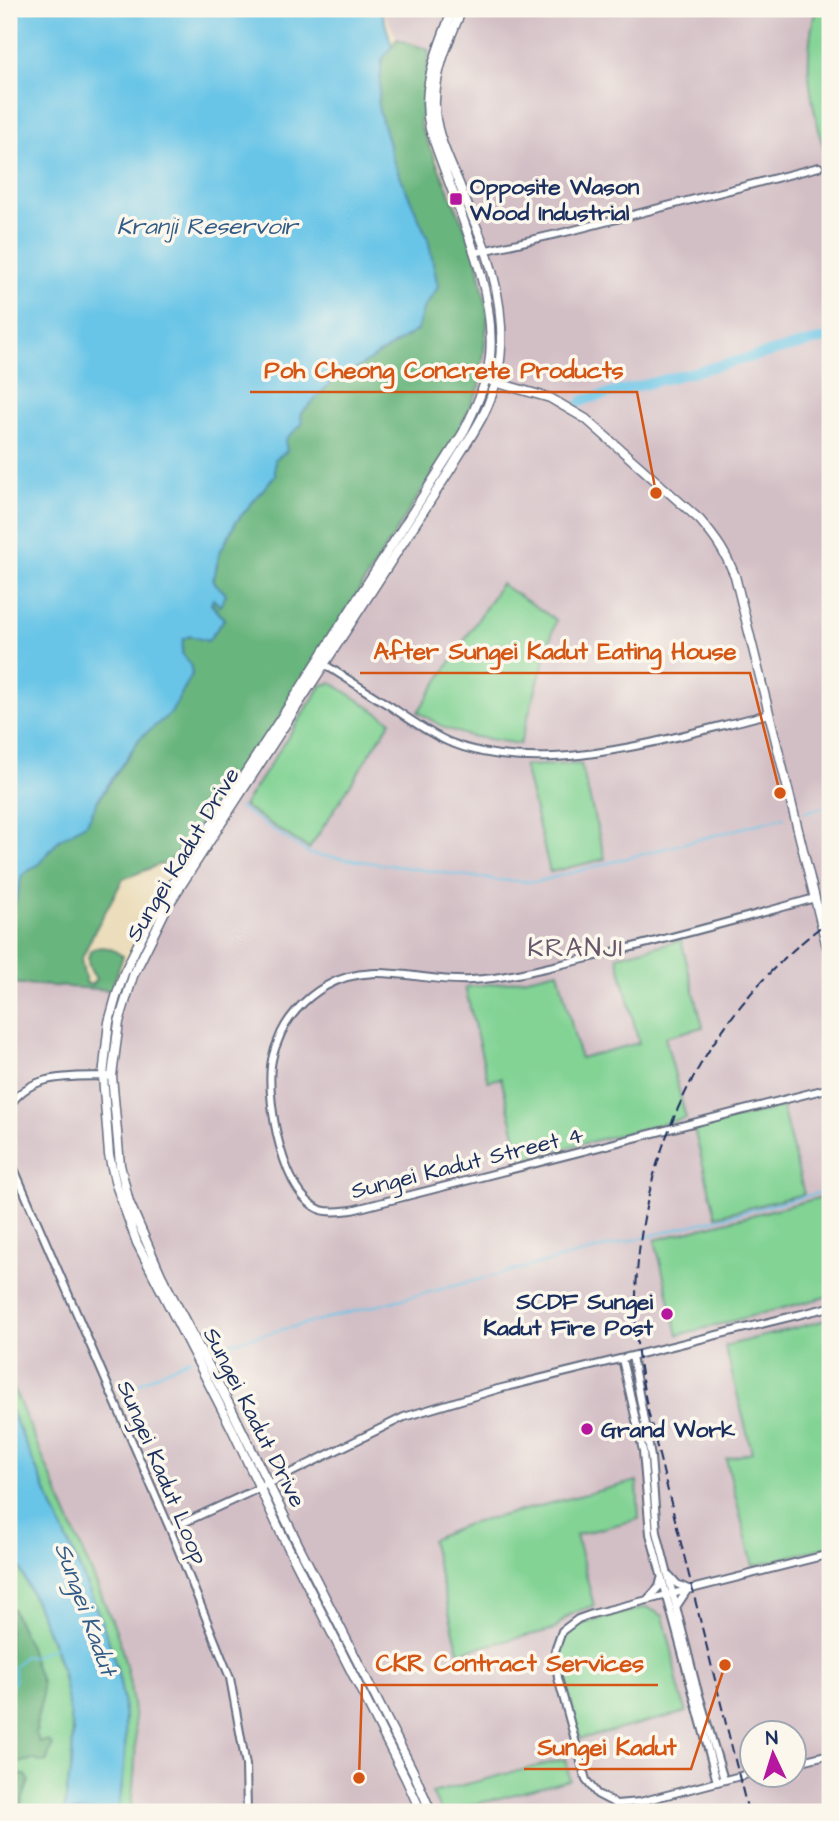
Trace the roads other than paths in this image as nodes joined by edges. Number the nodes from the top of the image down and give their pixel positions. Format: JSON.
{"nodes":[{"id":1,"x":453,"y":9,"type":"edge"},
{"id":2,"x":462,"y":9,"type":"edge"},
{"id":3,"x":819,"y":167,"type":"dead end"},
{"id":4,"x":486,"y":251,"type":"junction"},
{"id":5,"x":474,"y":253,"type":"junction"},
{"id":6,"x":485,"y":379,"type":"junction"},
{"id":7,"x":496,"y":382,"type":"junction"},
{"id":8,"x":321,"y":662,"type":"junction"},
{"id":9,"x":769,"y":714,"type":"junction"},
{"id":10,"x":815,"y":898,"type":"junction"},
{"id":11,"x":830,"y":959,"type":"edge"},
{"id":12,"x":108,"y":1076,"type":"junction"},
{"id":13,"x":830,"y":1088,"type":"edge"},
{"id":14,"x":9,"y":1107,"type":"edge"},
{"id":15,"x":9,"y":1157,"type":"edge"},
{"id":16,"x":830,"y":1307,"type":"edge"},
{"id":17,"x":632,"y":1356,"type":"junction"},
{"id":18,"x":622,"y":1359,"type":"junction"},
{"id":19,"x":264,"y":1486,"type":"junction"},
{"id":20,"x":170,"y":1529,"type":"junction"},
{"id":21,"x":830,"y":1554,"type":"edge"},
{"id":22,"x":665,"y":1576,"type":"junction"},
{"id":23,"x":688,"y":1589,"type":"junction"},
{"id":24,"x":669,"y":1594,"type":"junction"},
{"id":25,"x":646,"y":1600,"type":"junction"},
{"id":26,"x":673,"y":1608,"type":"junction"},
{"id":27,"x":830,"y":1754,"type":"edge"},
{"id":28,"x":808,"y":1759,"type":"edge"},
{"id":29,"x":738,"y":1776,"type":"edge"},
{"id":30,"x":720,"y":1781,"type":"junction"},
{"id":31,"x":247,"y":1812,"type":"edge"},
{"id":32,"x":421,"y":1812,"type":"edge"},
{"id":33,"x":431,"y":1812,"type":"edge"}],
"edges":[{"from":1,"to":5,"type":"main road","name":"Sungei Kadut Drive"},
{"from":2,"to":4,"type":"main road","name":"Sungei Kadut Drive"},
{"from":3,"to":4,"type":"street"},
{"from":4,"to":5,"type":"street"},
{"from":4,"to":7,"type":"main road","name":"Sungei Kadut Drive"},
{"from":5,"to":6,"type":"main road","name":"Sungei Kadut Drive"},
{"from":6,"to":7,"type":"main road"},
{"from":6,"to":8,"type":"main road","name":"Sungei Kadut Drive"},
{"from":7,"to":8,"type":"main road","name":"Sungei Kadut Drive"},
{"from":7,"to":9,"type":"main road"},
{"from":8,"to":9,"type":"street"},
{"from":8,"to":12,"type":"main road","name":"Sungei Kadut Drive"},
{"from":9,"to":10,"type":"main road"},
{"from":10,"to":11,"type":"main road"},
{"from":10,"to":13,"type":"street","name":"Sungei Kadut Street 4"},
{"from":12,"to":14,"type":"street"},
{"from":12,"to":19,"type":"main road","name":"Sungei Kadut Drive"},
{"from":15,"to":20,"type":"street","name":"Sungei Kadut Loop"},
{"from":16,"to":17,"type":"street"},
{"from":17,"to":18,"type":"street"},
{"from":17,"to":22,"type":"street"},
{"from":18,"to":19,"type":"street"},
{"from":18,"to":22,"type":"street"},
{"from":19,"to":20,"type":"street"},
{"from":19,"to":32,"type":"main road","name":"Sungei Kadut Drive"},
{"from":19,"to":33,"type":"main road","name":"Sungei Kadut Drive"},
{"from":20,"to":31,"type":"street","name":"Sungei Kadut Loop"},
{"from":21,"to":23,"type":"street"},
{"from":22,"to":23,"type":"street"},
{"from":22,"to":24,"type":"street"},
{"from":22,"to":25,"type":"street"},
{"from":23,"to":24,"type":"street"},
{"from":23,"to":26,"type":"street"},
{"from":24,"to":25,"type":"street"},
{"from":24,"to":26,"type":"street"},
{"from":25,"to":26,"type":"street"},
{"from":25,"to":30,"type":"street"},
{"from":26,"to":30,"type":"street"},
{"from":27,"to":28,"type":"street"},
{"from":29,"to":30,"type":"street"}]}
